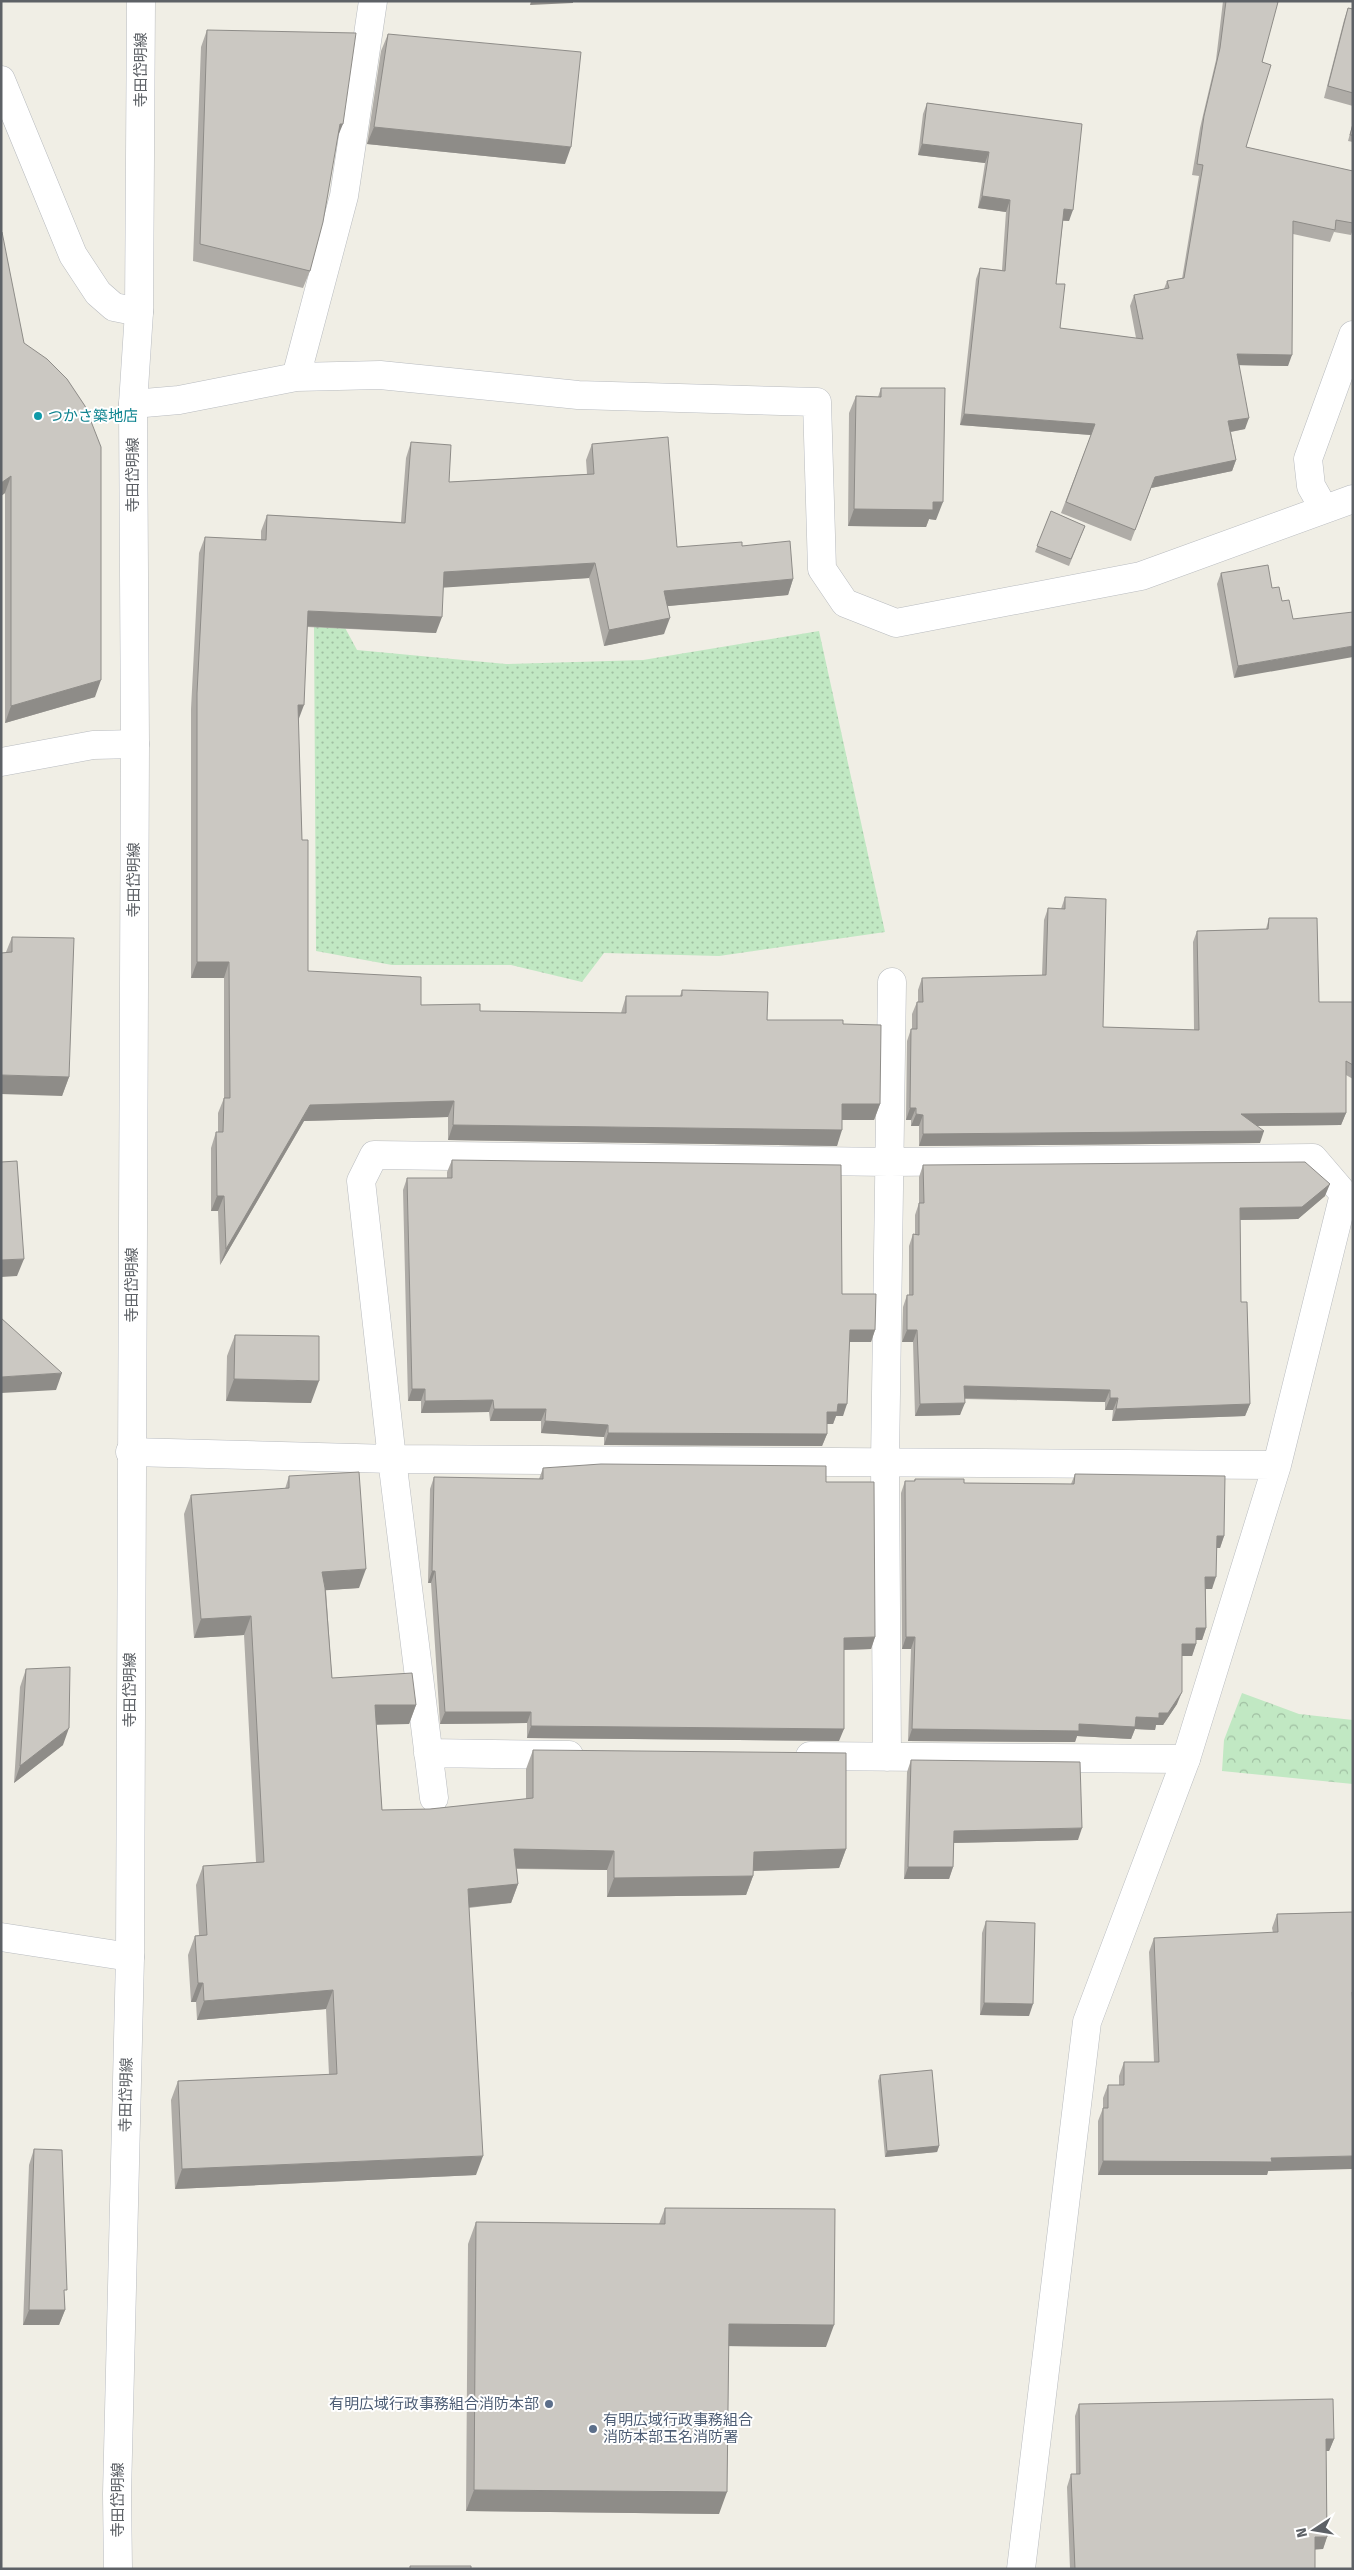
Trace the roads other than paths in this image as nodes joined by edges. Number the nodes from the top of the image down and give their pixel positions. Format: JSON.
{"nodes":[{"id":1,"x":141,"y":1,"type":"edge"},
{"id":2,"x":373,"y":1,"type":"edge"},
{"id":3,"x":1,"y":80,"type":"edge"},
{"id":4,"x":139,"y":312,"type":"junction"},
{"id":5,"x":1353,"y":335,"type":"edge"},
{"id":6,"x":296,"y":377,"type":"junction"},
{"id":7,"x":133,"y":404,"type":"junction"},
{"id":8,"x":1353,"y":499,"type":"edge"},
{"id":9,"x":1324,"y":509,"type":"junction"},
{"id":10,"x":135,"y":744,"type":"junction"},
{"id":11,"x":1,"y":762,"type":"edge"},
{"id":12,"x":892,"y":982,"type":"dead end"},
{"id":13,"x":889,"y":1162,"type":"junction"},
{"id":14,"x":130,"y":1452,"type":"junction"},
{"id":15,"x":392,"y":1458,"type":"junction"},
{"id":16,"x":885,"y":1462,"type":"junction"},
{"id":17,"x":1277,"y":1465,"type":"junction"},
{"id":18,"x":428,"y":1754,"type":"junction"},
{"id":19,"x":598,"y":1755,"type":"edge"},
{"id":20,"x":787,"y":1756,"type":"edge"},
{"id":21,"x":887,"y":1757,"type":"junction"},
{"id":22,"x":1186,"y":1759,"type":"junction"},
{"id":23,"x":434,"y":1798,"type":"dead end"},
{"id":24,"x":1,"y":1937,"type":"edge"},
{"id":25,"x":130,"y":1957,"type":"junction"},
{"id":26,"x":118,"y":2569,"type":"edge"},
{"id":27,"x":1020,"y":2569,"type":"edge"}],
"edges":[{"from":1,"to":4,"type":"street","name":"寺田岱明線"},
{"from":2,"to":6,"type":"street"},
{"from":3,"to":4,"type":"street"},
{"from":4,"to":7,"type":"street","name":"寺田岱明線"},
{"from":5,"to":9,"type":"street"},
{"from":6,"to":7,"type":"street"},
{"from":6,"to":9,"type":"street"},
{"from":7,"to":10,"type":"street","name":"寺田岱明線"},
{"from":8,"to":9,"type":"street"},
{"from":10,"to":11,"type":"street"},
{"from":10,"to":14,"type":"street","name":"寺田岱明線"},
{"from":12,"to":13,"type":"street"},
{"from":13,"to":15,"type":"street"},
{"from":13,"to":16,"type":"street"},
{"from":13,"to":17,"type":"street"},
{"from":14,"to":15,"type":"street"},
{"from":14,"to":25,"type":"street","name":"寺田岱明線"},
{"from":15,"to":16,"type":"street"},
{"from":15,"to":18,"type":"street"},
{"from":16,"to":17,"type":"street"},
{"from":16,"to":21,"type":"street"},
{"from":17,"to":22,"type":"street"},
{"from":18,"to":19,"type":"street"},
{"from":18,"to":23,"type":"street"},
{"from":20,"to":21,"type":"street"},
{"from":21,"to":22,"type":"street"},
{"from":22,"to":27,"type":"street"},
{"from":24,"to":25,"type":"street"},
{"from":25,"to":26,"type":"street","name":"寺田岱明線"}]}
